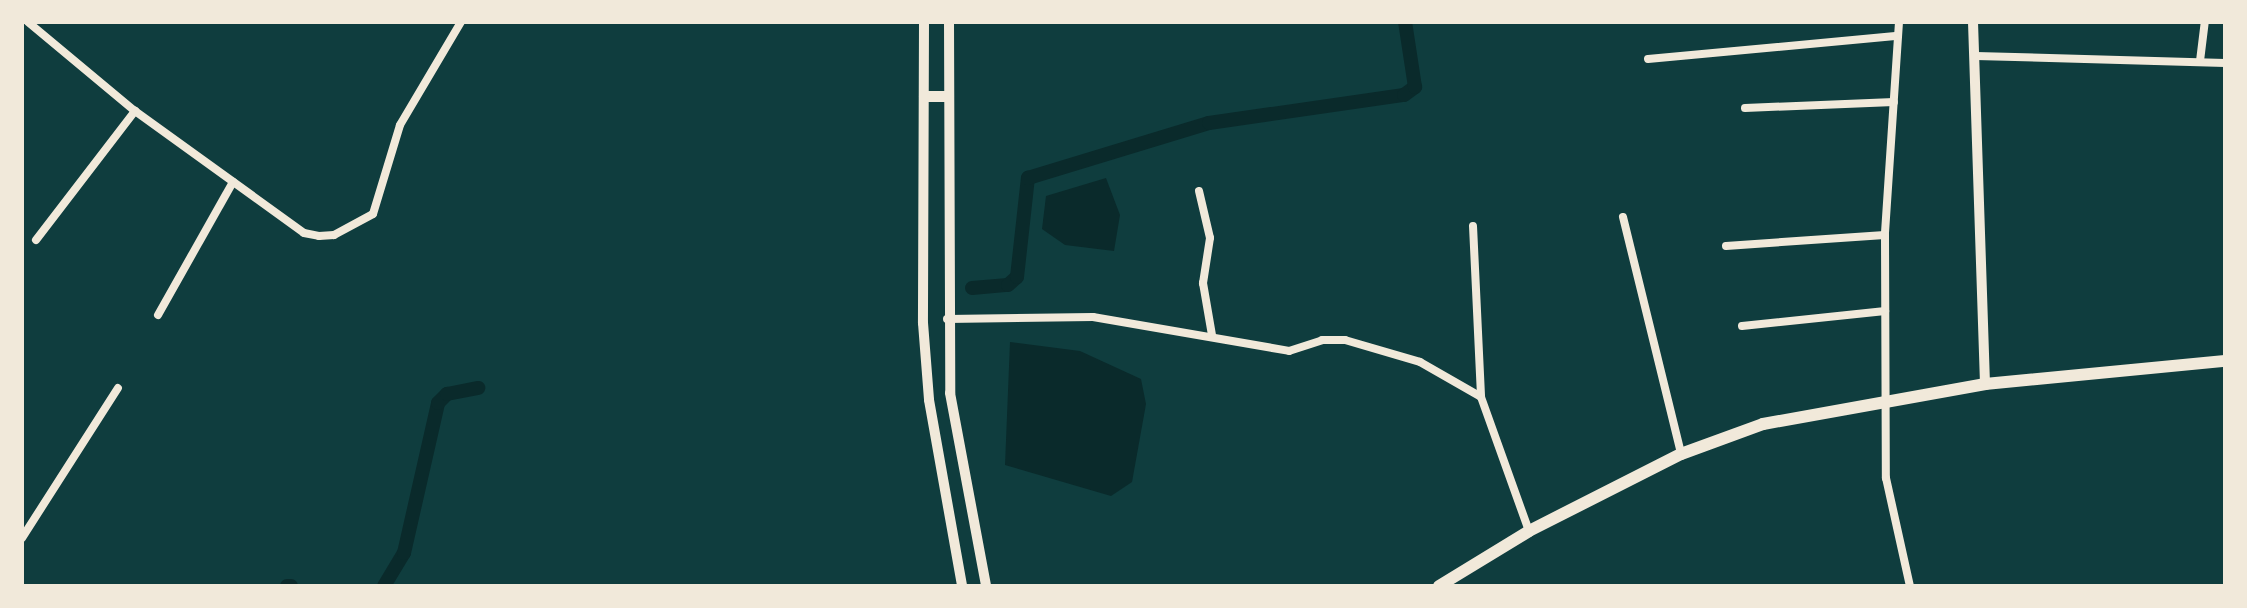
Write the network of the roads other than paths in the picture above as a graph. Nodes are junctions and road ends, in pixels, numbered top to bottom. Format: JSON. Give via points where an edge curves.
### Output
{"nodes":[{"id":1,"x":28,"y":22,"type":"edge"},
{"id":2,"x":461,"y":22,"type":"edge"},
{"id":3,"x":924,"y":22,"type":"edge"},
{"id":4,"x":949,"y":22,"type":"edge"},
{"id":5,"x":1899,"y":22,"type":"edge"},
{"id":6,"x":1973,"y":22,"type":"edge"},
{"id":7,"x":2205,"y":22,"type":"edge"},
{"id":8,"x":1898,"y":36,"type":"junction"},
{"id":9,"x":1976,"y":56,"type":"junction"},
{"id":10,"x":1648,"y":59,"type":"dead end"},
{"id":11,"x":2200,"y":61,"type":"junction"},
{"id":12,"x":2225,"y":63,"type":"edge"},
{"id":13,"x":924,"y":96,"type":"junction"},
{"id":14,"x":948,"y":96,"type":"junction"},
{"id":15,"x":1894,"y":102,"type":"junction"},
{"id":16,"x":1745,"y":108,"type":"dead end"},
{"id":17,"x":135,"y":111,"type":"junction"},
{"id":18,"x":233,"y":182,"type":"junction"},
{"id":19,"x":1199,"y":191,"type":"dead end"},
{"id":20,"x":1623,"y":217,"type":"dead end"},
{"id":21,"x":1473,"y":226,"type":"dead end"},
{"id":22,"x":1885,"y":235,"type":"junction"},
{"id":23,"x":36,"y":240,"type":"dead end"},
{"id":24,"x":1726,"y":246,"type":"dead end"},
{"id":25,"x":1885,"y":311,"type":"junction"},
{"id":26,"x":158,"y":315,"type":"dead end"},
{"id":27,"x":947,"y":319,"type":"junction"},
{"id":28,"x":1742,"y":326,"type":"dead end"},
{"id":29,"x":1212,"y":335,"type":"junction"},
{"id":30,"x":2225,"y":361,"type":"edge"},
{"id":31,"x":1985,"y":384,"type":"junction"},
{"id":32,"x":118,"y":388,"type":"dead end"},
{"id":33,"x":1481,"y":397,"type":"junction"},
{"id":34,"x":1886,"y":399,"type":"junction"},
{"id":35,"x":1681,"y":454,"type":"junction"},
{"id":36,"x":1529,"y":531,"type":"junction"},
{"id":37,"x":22,"y":538,"type":"edge"},
{"id":38,"x":962,"y":586,"type":"edge"},
{"id":39,"x":986,"y":586,"type":"edge"},
{"id":40,"x":1439,"y":586,"type":"edge"},
{"id":41,"x":1910,"y":586,"type":"edge"}],
"edges":[{"from":1,"to":17,"type":"street"},
{"from":2,"to":18,"type":"street","via":[[400,125],[373,214],[357,226],[334,235],[304,233]]},
{"from":3,"to":13,"type":"street"},
{"from":4,"to":14,"type":"street"},
{"from":5,"to":8,"type":"street"},
{"from":6,"to":9,"type":"street"},
{"from":7,"to":11,"type":"street"},
{"from":8,"to":10,"type":"street"},
{"from":8,"to":15,"type":"street"},
{"from":9,"to":11,"type":"street"},
{"from":9,"to":31,"type":"street"},
{"from":11,"to":12,"type":"street"},
{"from":13,"to":14,"type":"main road"},
{"from":13,"to":38,"type":"street","via":[[921,242],[929,400]]},
{"from":14,"to":27,"type":"street"},
{"from":15,"to":16,"type":"street"},
{"from":15,"to":22,"type":"street"},
{"from":17,"to":18,"type":"street"},
{"from":17,"to":23,"type":"street"},
{"from":18,"to":26,"type":"street"},
{"from":19,"to":29,"type":"street","via":[[1210,238],[1203,283]]},
{"from":20,"to":35,"type":"street"},
{"from":21,"to":33,"type":"street"},
{"from":22,"to":24,"type":"street"},
{"from":22,"to":25,"type":"street"},
{"from":25,"to":28,"type":"street"},
{"from":25,"to":34,"type":"street"},
{"from":27,"to":29,"type":"street","via":[[1093,317]]},
{"from":27,"to":39,"type":"street","via":[[950,393]]},
{"from":29,"to":33,"type":"street","via":[[1289,351],[1333,339],[1376,347],[1459,380]]},
{"from":30,"to":31,"type":"main road"},
{"from":31,"to":34,"type":"main road"},
{"from":32,"to":37,"type":"street"},
{"from":33,"to":36,"type":"street"},
{"from":34,"to":35,"type":"main road","via":[[1763,424]]},
{"from":34,"to":41,"type":"street","via":[[1886,478]]},
{"from":35,"to":36,"type":"main road"},
{"from":36,"to":40,"type":"main road"}]}
